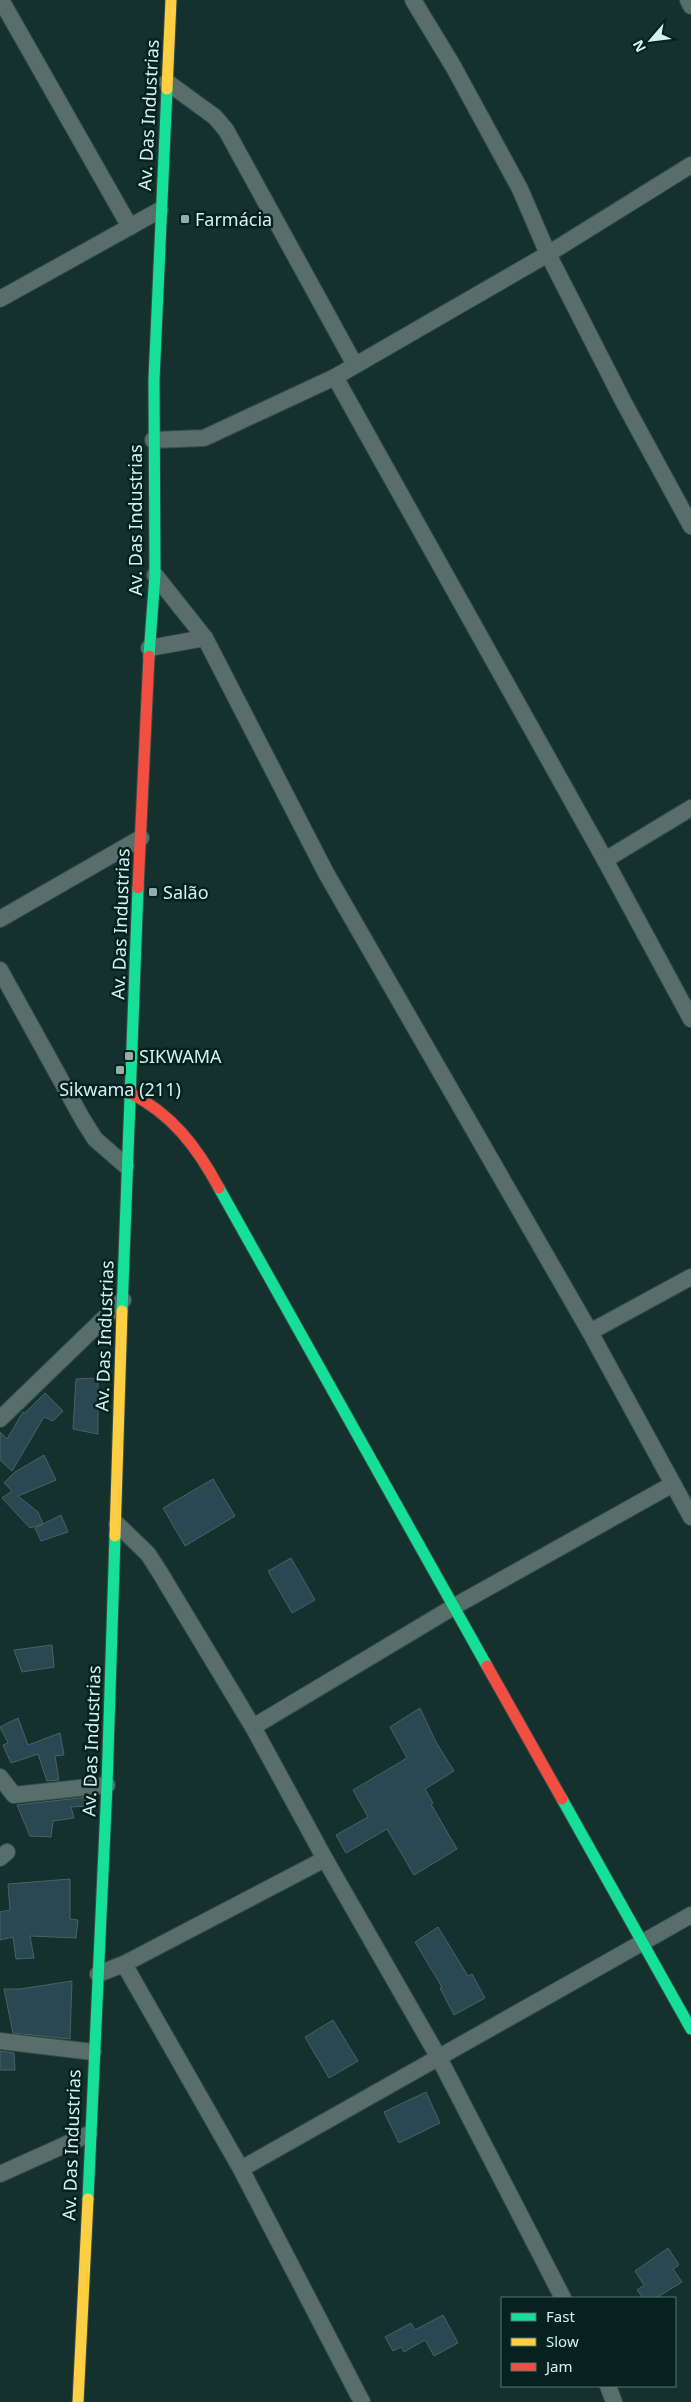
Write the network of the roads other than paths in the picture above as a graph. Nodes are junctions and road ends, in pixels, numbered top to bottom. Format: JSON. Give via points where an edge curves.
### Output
{"nodes":[{"id":1,"x":1,"y":0,"type":"edge"},
{"id":2,"x":170,"y":0,"type":"edge"},
{"id":3,"x":413,"y":0,"type":"edge"},
{"id":4,"x":688,"y":0,"type":"edge"},
{"id":5,"x":691,"y":6,"type":"edge"},
{"id":6,"x":167,"y":82,"type":"junction"},
{"id":7,"x":691,"y":165,"type":"edge"},
{"id":8,"x":160,"y":210,"type":"junction"},
{"id":9,"x":130,"y":227,"type":"junction"},
{"id":10,"x":548,"y":254,"type":"junction"},
{"id":11,"x":0,"y":299,"type":"edge"},
{"id":12,"x":355,"y":365,"type":"junction"},
{"id":13,"x":335,"y":377,"type":"junction"},
{"id":14,"x":153,"y":440,"type":"junction"},
{"id":15,"x":691,"y":526,"type":"edge"},
{"id":16,"x":155,"y":575,"type":"junction"},
{"id":17,"x":205,"y":638,"type":"junction"},
{"id":18,"x":149,"y":648,"type":"junction"},
{"id":19,"x":691,"y":808,"type":"edge"},
{"id":20,"x":141,"y":838,"type":"junction"},
{"id":21,"x":605,"y":860,"type":"junction"},
{"id":22,"x":0,"y":919,"type":"edge"},
{"id":23,"x":0,"y":970,"type":"edge"},
{"id":24,"x":691,"y":1018,"type":"edge"},
{"id":25,"x":130,"y":1093,"type":"junction"},
{"id":26,"x":126,"y":1166,"type":"junction"},
{"id":27,"x":691,"y":1277,"type":"edge"},
{"id":28,"x":123,"y":1300,"type":"junction"},
{"id":29,"x":590,"y":1332,"type":"junction"},
{"id":30,"x":0,"y":1419,"type":"edge"},
{"id":31,"x":673,"y":1484,"type":"junction"},
{"id":32,"x":691,"y":1517,"type":"edge"},
{"id":33,"x":116,"y":1524,"type":"junction"},
{"id":34,"x":455,"y":1606,"type":"junction"},
{"id":35,"x":253,"y":1727,"type":"junction"},
{"id":36,"x":0,"y":1777,"type":"edge"},
{"id":37,"x":107,"y":1785,"type":"junction"},
{"id":38,"x":325,"y":1859,"type":"junction"},
{"id":39,"x":691,"y":1915,"type":"edge"},
{"id":40,"x":641,"y":1942,"type":"junction"},
{"id":41,"x":124,"y":1964,"type":"junction"},
{"id":42,"x":98,"y":1974,"type":"junction"},
{"id":43,"x":691,"y":2029,"type":"edge"},
{"id":44,"x":0,"y":2041,"type":"edge"},
{"id":45,"x":93,"y":2052,"type":"junction"},
{"id":46,"x":438,"y":2058,"type":"junction"},
{"id":47,"x":89,"y":2134,"type":"junction"},
{"id":48,"x":241,"y":2169,"type":"junction"},
{"id":49,"x":0,"y":2174,"type":"edge"},
{"id":50,"x":562,"y":2297,"type":"edge"},
{"id":51,"x":608,"y":2387,"type":"edge"},
{"id":52,"x":78,"y":2402,"type":"edge"},
{"id":53,"x":362,"y":2402,"type":"edge"},
{"id":54,"x":614,"y":2402,"type":"edge"}],
"edges":[{"from":1,"to":9,"type":"street"},
{"from":2,"to":6,"type":"main road","name":"Av. Das Industrias"},
{"from":3,"to":10,"type":"street","via":[[520,189]]},
{"from":4,"to":5,"type":"street"},
{"from":6,"to":8,"type":"main road","name":"Av. Das Industrias"},
{"from":6,"to":12,"type":"street","via":[[215,116],[226,130]]},
{"from":7,"to":10,"type":"street"},
{"from":8,"to":9,"type":"street"},
{"from":8,"to":14,"type":"main road","name":"Av. Das Industrias"},
{"from":9,"to":11,"type":"street"},
{"from":10,"to":12,"type":"street"},
{"from":10,"to":15,"type":"street"},
{"from":12,"to":13,"type":"street"},
{"from":13,"to":14,"type":"street","via":[[204,438]]},
{"from":13,"to":21,"type":"street"},
{"from":14,"to":16,"type":"main road","name":"Av. Das Industrias"},
{"from":16,"to":17,"type":"street"},
{"from":16,"to":18,"type":"main road","name":"Av. Das Industrias"},
{"from":17,"to":18,"type":"street"},
{"from":17,"to":29,"type":"street","via":[[326,873]]},
{"from":18,"to":20,"type":"main road","name":"Av. Das Industrias"},
{"from":19,"to":21,"type":"street"},
{"from":20,"to":22,"type":"street"},
{"from":20,"to":25,"type":"main road","name":"Av. Das Industrias"},
{"from":21,"to":24,"type":"street"},
{"from":23,"to":26,"type":"street","via":[[95,1139]]},
{"from":25,"to":26,"type":"main road","name":"Av. Das Industrias"},
{"from":25,"to":34,"type":"main road","via":[[149,1101],[174,1120],[215,1180]]},
{"from":26,"to":28,"type":"main road","name":"Av. Das Industrias"},
{"from":27,"to":29,"type":"street"},
{"from":28,"to":30,"type":"street"},
{"from":28,"to":33,"type":"main road","name":"Av. Das Industrias"},
{"from":29,"to":31,"type":"street"},
{"from":31,"to":32,"type":"street"},
{"from":31,"to":34,"type":"street"},
{"from":33,"to":35,"type":"street","via":[[156,1565]]},
{"from":33,"to":37,"type":"main road","name":"Av. Das Industrias"},
{"from":34,"to":35,"type":"street"},
{"from":34,"to":40,"type":"main road"},
{"from":35,"to":38,"type":"street"},
{"from":36,"to":37,"type":"street","via":[[14,1795]]},
{"from":37,"to":42,"type":"main road","name":"Av. Das Industrias"},
{"from":38,"to":41,"type":"street"},
{"from":38,"to":46,"type":"street"},
{"from":39,"to":40,"type":"street"},
{"from":40,"to":43,"type":"main road"},
{"from":40,"to":46,"type":"street"},
{"from":41,"to":42,"type":"street"},
{"from":41,"to":48,"type":"street"},
{"from":42,"to":45,"type":"main road","name":"Av. Das Industrias"},
{"from":44,"to":45,"type":"street"},
{"from":45,"to":47,"type":"main road","name":"Av. Das Industrias"},
{"from":46,"to":48,"type":"street"},
{"from":46,"to":50,"type":"street"},
{"from":47,"to":49,"type":"street"},
{"from":47,"to":52,"type":"main road","name":"Av. Das Industrias"},
{"from":48,"to":53,"type":"street"},
{"from":51,"to":54,"type":"street"}]}
